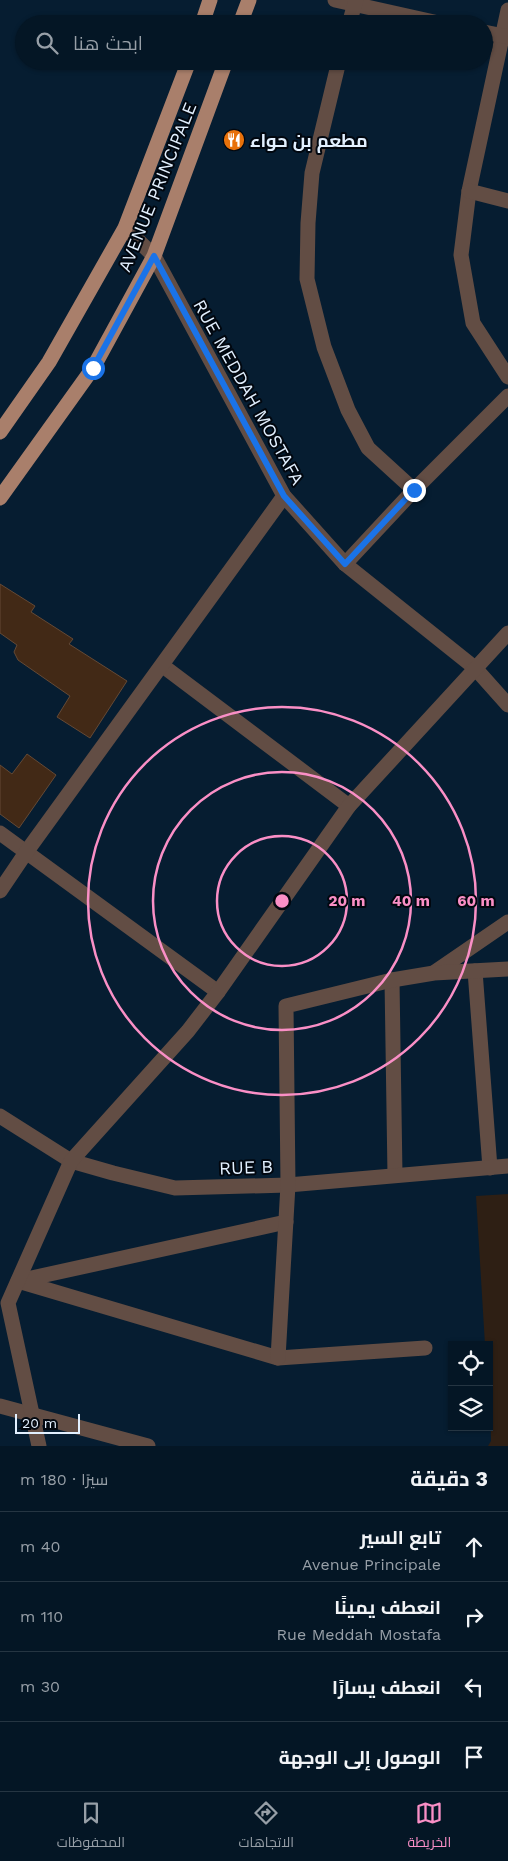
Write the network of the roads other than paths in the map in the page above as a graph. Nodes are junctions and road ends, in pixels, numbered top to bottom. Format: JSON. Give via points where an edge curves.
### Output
{"nodes":[{"id":1,"x":210,"y":0,"type":"edge"},
{"id":2,"x":249,"y":0,"type":"edge"},
{"id":3,"x":335,"y":0,"type":"edge"},
{"id":4,"x":355,"y":2,"type":"edge"},
{"id":5,"x":508,"y":10,"type":"edge"},
{"id":6,"x":205,"y":15,"type":"edge"},
{"id":7,"x":243,"y":15,"type":"edge"},
{"id":8,"x":352,"y":15,"type":"edge"},
{"id":9,"x":408,"y":15,"type":"edge"},
{"id":10,"x":505,"y":37,"type":"edge"},
{"id":11,"x":186,"y":70,"type":"edge"},
{"id":12,"x":223,"y":70,"type":"edge"},
{"id":13,"x":337,"y":70,"type":"edge"},
{"id":14,"x":469,"y":191,"type":"junction"},
{"id":15,"x":508,"y":201,"type":"edge"},
{"id":16,"x":125,"y":228,"type":"junction"},
{"id":17,"x":154,"y":256,"type":"junction"},
{"id":18,"x":508,"y":377,"type":"edge"},
{"id":19,"x":508,"y":396,"type":"edge"},
{"id":20,"x":0,"y":432,"type":"edge"},
{"id":21,"x":414,"y":490,"type":"junction"},
{"id":22,"x":284,"y":496,"type":"junction"},
{"id":23,"x":0,"y":498,"type":"edge"},
{"id":24,"x":345,"y":564,"type":"junction"},
{"id":25,"x":508,"y":633,"type":"edge"},
{"id":26,"x":163,"y":666,"type":"junction"},
{"id":27,"x":475,"y":668,"type":"junction"},
{"id":28,"x":508,"y":705,"type":"edge"},
{"id":29,"x":349,"y":806,"type":"junction"},
{"id":30,"x":0,"y":833,"type":"edge"},
{"id":31,"x":27,"y":851,"type":"junction"},
{"id":32,"x":0,"y":891,"type":"edge"},
{"id":33,"x":508,"y":922,"type":"edge"},
{"id":34,"x":508,"y":969,"type":"edge"},
{"id":35,"x":475,"y":971,"type":"junction"},
{"id":36,"x":434,"y":973,"type":"junction"},
{"id":37,"x":392,"y":980,"type":"junction"},
{"id":38,"x":218,"y":992,"type":"junction"},
{"id":39,"x":0,"y":1116,"type":"edge"},
{"id":40,"x":71,"y":1161,"type":"junction"},
{"id":41,"x":508,"y":1166,"type":"edge"},
{"id":42,"x":490,"y":1168,"type":"junction"},
{"id":43,"x":395,"y":1175,"type":"junction"},
{"id":44,"x":288,"y":1185,"type":"junction"},
{"id":45,"x":286,"y":1222,"type":"junction"},
{"id":46,"x":18,"y":1281,"type":"junction"},
{"id":47,"x":425,"y":1348,"type":"dead end"},
{"id":48,"x":278,"y":1358,"type":"junction"},
{"id":49,"x":0,"y":1406,"type":"edge"},
{"id":50,"x":32,"y":1414,"type":"junction"},
{"id":51,"x":38,"y":1446,"type":"edge"},
{"id":52,"x":148,"y":1446,"type":"edge"}],
"edges":[{"from":1,"to":6,"type":"main road"},
{"from":2,"to":7,"type":"main road"},
{"from":3,"to":4,"type":"street"},
{"from":4,"to":8,"type":"street"},
{"from":4,"to":9,"type":"street"},
{"from":5,"to":10,"type":"street"},
{"from":10,"to":14,"type":"street"},
{"from":11,"to":16,"type":"main road","name":"AVENUE PRINCIPALE"},
{"from":12,"to":17,"type":"main road","name":"AVENUE PRINCIPALE"},
{"from":13,"to":21,"type":"street","via":[[312,173],[306,279],[324,347],[348,410],[368,448]]},
{"from":14,"to":15,"type":"street"},
{"from":14,"to":18,"type":"street","via":[[461,254],[472,322]]},
{"from":16,"to":17,"type":"street","name":"RUE MEDDAH MOSTAFA"},
{"from":16,"to":20,"type":"main road","name":"AVENUE PRINCIPALE","via":[[49,362]]},
{"from":17,"to":22,"type":"street","name":"RUE MEDDAH MOSTAFA"},
{"from":17,"to":23,"type":"main road","name":"AVENUE PRINCIPALE","via":[[93,368]]},
{"from":19,"to":21,"type":"street"},
{"from":21,"to":24,"type":"street"},
{"from":22,"to":24,"type":"street","name":"RUE MEDDAH MOSTAFA"},
{"from":22,"to":26,"type":"street"},
{"from":24,"to":27,"type":"street","name":"RUE MEDDAH MOSTAFA"},
{"from":25,"to":27,"type":"street"},
{"from":26,"to":29,"type":"street"},
{"from":26,"to":31,"type":"street"},
{"from":27,"to":28,"type":"street","name":"RUE MEDDAH MOSTAFA"},
{"from":27,"to":29,"type":"street"},
{"from":29,"to":38,"type":"street"},
{"from":30,"to":31,"type":"street"},
{"from":31,"to":32,"type":"street"},
{"from":31,"to":38,"type":"street"},
{"from":33,"to":36,"type":"street"},
{"from":34,"to":35,"type":"street"},
{"from":35,"to":36,"type":"street"},
{"from":35,"to":42,"type":"street"},
{"from":36,"to":37,"type":"street"},
{"from":37,"to":43,"type":"street"},
{"from":37,"to":44,"type":"street","via":[[286,1006]]},
{"from":38,"to":40,"type":"street","via":[[188,1031]]},
{"from":39,"to":40,"type":"street","name":"RUE B"},
{"from":40,"to":44,"type":"street","name":"RUE B","via":[[175,1188]]},
{"from":40,"to":46,"type":"street"},
{"from":41,"to":42,"type":"street","name":"RUE B"},
{"from":42,"to":43,"type":"street","name":"RUE B"},
{"from":43,"to":44,"type":"street","name":"RUE B"},
{"from":44,"to":45,"type":"street"},
{"from":45,"to":46,"type":"street"},
{"from":45,"to":48,"type":"street"},
{"from":46,"to":48,"type":"street"},
{"from":46,"to":50,"type":"street","via":[[8,1303]]},
{"from":47,"to":48,"type":"street"},
{"from":49,"to":50,"type":"street"},
{"from":50,"to":51,"type":"street"},
{"from":50,"to":52,"type":"street"}]}
